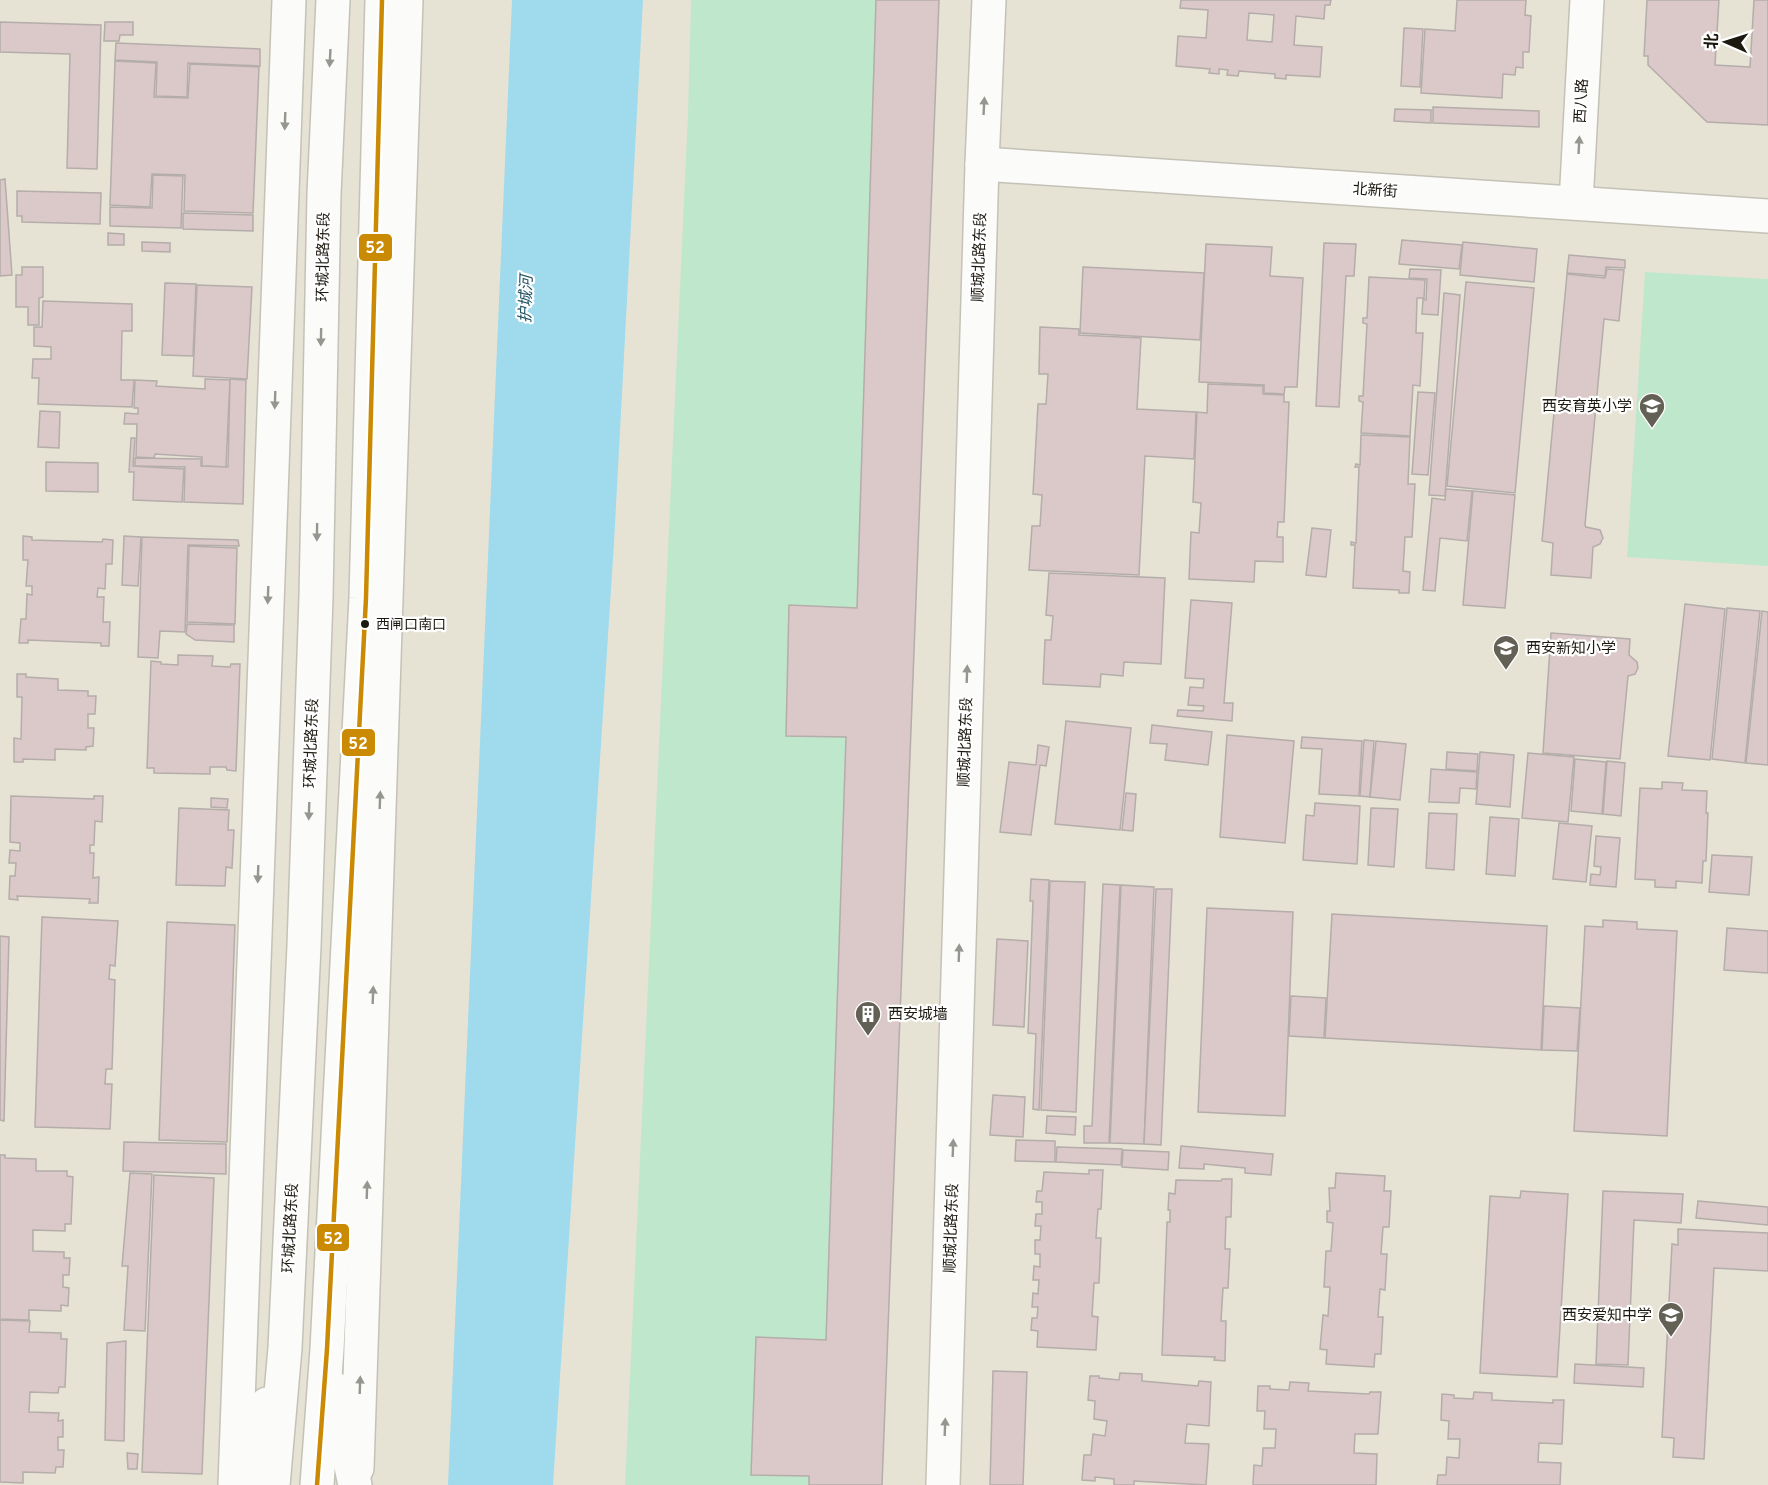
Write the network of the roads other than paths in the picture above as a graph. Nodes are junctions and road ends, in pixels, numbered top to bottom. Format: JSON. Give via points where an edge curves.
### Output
{"nodes":[{"id":1,"x":289,"y":0,"type":"edge"},
{"id":2,"x":333,"y":0,"type":"edge"},
{"id":3,"x":382,"y":0,"type":"edge"},
{"id":4,"x":406,"y":0,"type":"edge"},
{"id":5,"x":989,"y":0,"type":"edge"},
{"id":6,"x":1587,"y":0,"type":"edge"},
{"id":7,"x":982,"y":164,"type":"junction"},
{"id":8,"x":1576,"y":203,"type":"junction"},
{"id":9,"x":1768,"y":216,"type":"edge"},
{"id":10,"x":285,"y":1348,"type":"junction"},
{"id":11,"x":327,"y":1349,"type":"junction"},
{"id":12,"x":235,"y":1485,"type":"edge"},
{"id":13,"x":241,"y":1485,"type":"edge"},
{"id":14,"x":273,"y":1485,"type":"edge"},
{"id":15,"x":317,"y":1485,"type":"edge"},
{"id":16,"x":356,"y":1485,"type":"edge"},
{"id":17,"x":944,"y":1485,"type":"edge"}],
"edges":[{"from":1,"to":12,"type":"street","one_way":true},
{"from":2,"to":10,"type":"street","name":"环城北路东段","one_way":true,"via":[[304,946]]},
{"from":3,"to":11,"type":"street","via":[[366,598]]},
{"from":16,"to":4,"type":"street","one_way":true},
{"from":7,"to":5,"type":"street","name":"顺城北路东段","one_way":true},
{"from":8,"to":6,"type":"street","name":"西八路","one_way":true},
{"from":7,"to":8,"type":"street","name":"北新街"},
{"from":17,"to":7,"type":"street","name":"顺城北路东段","one_way":true},
{"from":8,"to":9,"type":"street","name":"北新街"},
{"from":10,"to":13,"type":"street"},
{"from":10,"to":14,"type":"street","name":"环城北路东段"},
{"from":11,"to":15,"type":"street"},
{"from":11,"to":16,"type":"street"}]}
